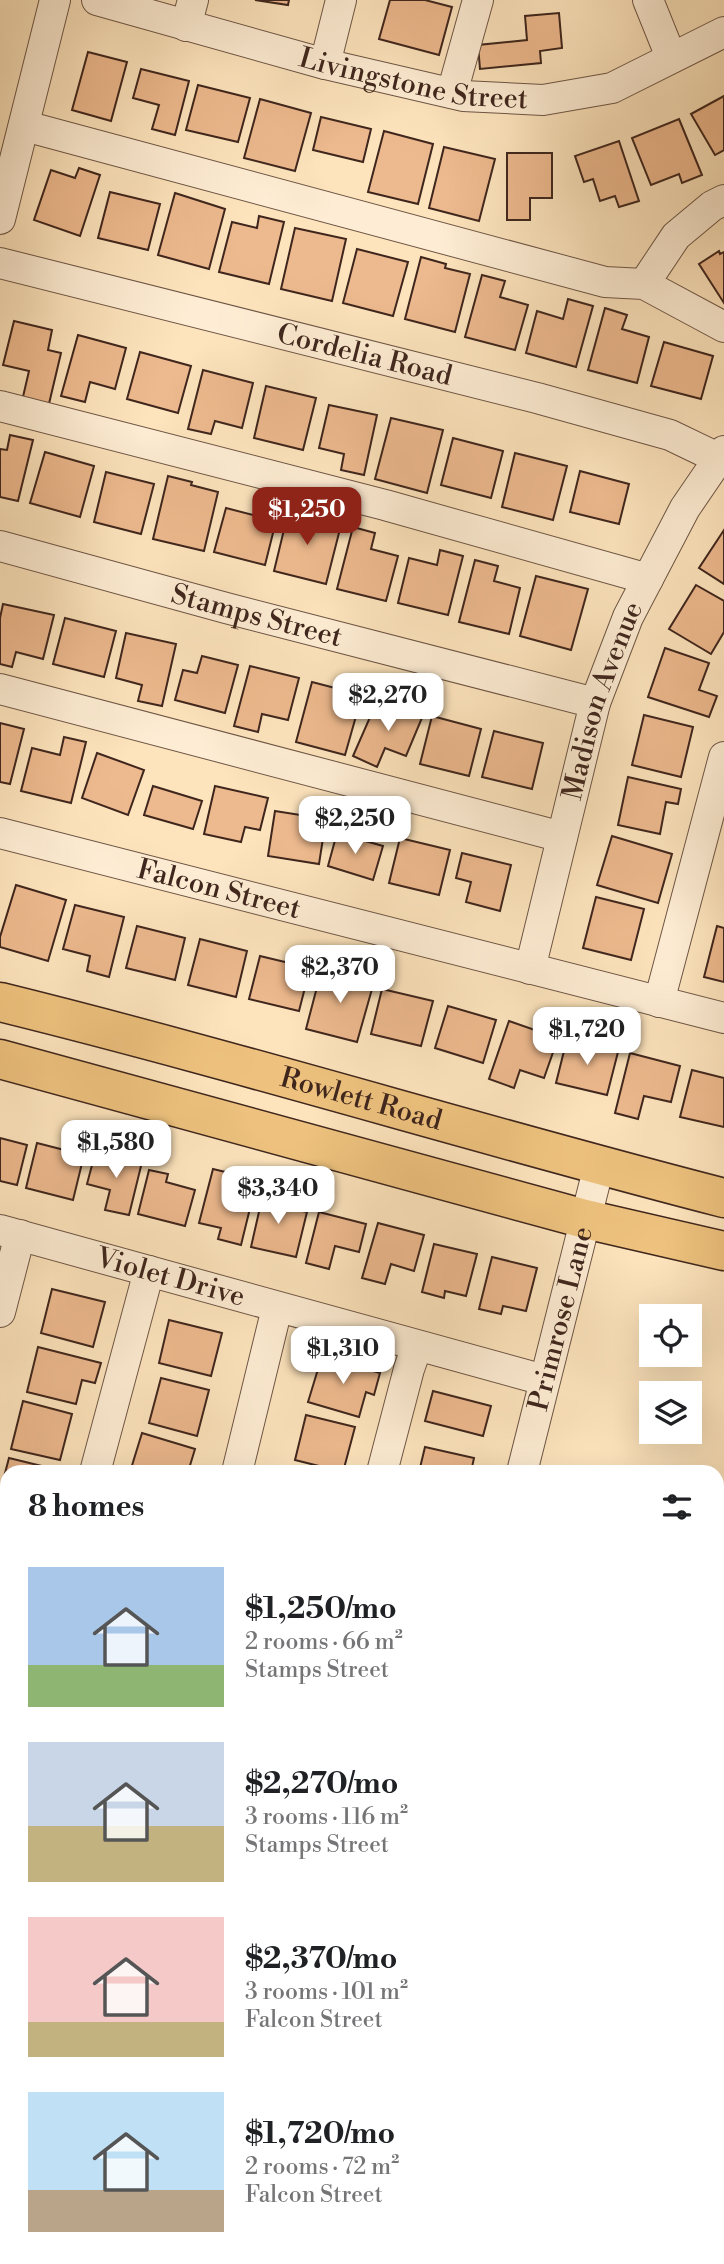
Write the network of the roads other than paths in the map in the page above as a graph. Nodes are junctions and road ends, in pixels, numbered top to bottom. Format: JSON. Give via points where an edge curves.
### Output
{"nodes":[{"id":1,"x":55,"y":0,"type":"edge"},
{"id":2,"x":97,"y":0,"type":"edge"},
{"id":3,"x":341,"y":0,"type":"edge"},
{"id":4,"x":478,"y":0,"type":"edge"},
{"id":5,"x":648,"y":0,"type":"edge"},
{"id":6,"x":190,"y":13,"type":"edge"},
{"id":7,"x":724,"y":32,"type":"edge"},
{"id":8,"x":671,"y":57,"type":"junction"},
{"id":9,"x":325,"y":64,"type":"junction"},
{"id":10,"x":452,"y":93,"type":"junction"},
{"id":11,"x":25,"y":126,"type":"junction"},
{"id":12,"x":724,"y":200,"type":"edge"},
{"id":13,"x":0,"y":219,"type":"edge"},
{"id":14,"x":0,"y":263,"type":"edge"},
{"id":15,"x":644,"y":284,"type":"junction"},
{"id":16,"x":724,"y":327,"type":"edge"},
{"id":17,"x":0,"y":406,"type":"edge"},
{"id":18,"x":722,"y":457,"type":"edge"},
{"id":19,"x":0,"y":546,"type":"edge"},
{"id":20,"x":648,"y":579,"type":"junction"},
{"id":21,"x":0,"y":689,"type":"edge"},
{"id":22,"x":595,"y":703,"type":"junction"},
{"id":23,"x":724,"y":757,"type":"edge"},
{"id":24,"x":0,"y":833,"type":"edge"},
{"id":25,"x":562,"y":837,"type":"junction"},
{"id":26,"x":530,"y":969,"type":"junction"},
{"id":27,"x":0,"y":1002,"type":"edge"},
{"id":28,"x":659,"y":1002,"type":"junction"},
{"id":29,"x":724,"y":1018,"type":"edge"},
{"id":30,"x":0,"y":1059,"type":"edge"},
{"id":31,"x":599,"y":1166,"type":"junction"},
{"id":32,"x":724,"y":1198,"type":"edge"},
{"id":33,"x":585,"y":1219,"type":"junction"},
{"id":34,"x":10,"y":1232,"type":"edge"},
{"id":35,"x":724,"y":1251,"type":"edge"},
{"id":36,"x":149,"y":1271,"type":"junction"},
{"id":37,"x":278,"y":1308,"type":"junction"},
{"id":38,"x":0,"y":1312,"type":"edge"},
{"id":39,"x":417,"y":1346,"type":"junction"},
{"id":40,"x":544,"y":1380,"type":"junction"},
{"id":41,"x":97,"y":1465,"type":"edge"},
{"id":42,"x":239,"y":1465,"type":"edge"},
{"id":43,"x":384,"y":1465,"type":"edge"},
{"id":44,"x":525,"y":1465,"type":"edge"}],
"edges":[{"from":1,"to":11,"type":"street"},
{"from":2,"to":6,"type":"street","name":"Livingstone Street"},
{"from":3,"to":9,"type":"street"},
{"from":4,"to":10,"type":"street"},
{"from":5,"to":8,"type":"street"},
{"from":6,"to":9,"type":"street","name":"Livingstone Street"},
{"from":7,"to":8,"type":"street","name":"Livingstone Street"},
{"from":8,"to":10,"type":"street","name":"Livingstone Street","via":[[612,88],[543,100]]},
{"from":9,"to":10,"type":"street","name":"Livingstone Street"},
{"from":11,"to":13,"type":"street"},
{"from":11,"to":15,"type":"street","via":[[604,282]]},
{"from":12,"to":15,"type":"street","via":[[676,236]]},
{"from":14,"to":18,"type":"street","name":"Cordelia Road","via":[[537,398],[670,435]]},
{"from":15,"to":16,"type":"street"},
{"from":17,"to":20,"type":"street","via":[[372,501]]},
{"from":18,"to":20,"type":"street","name":"Madison Avenue","via":[[685,508]]},
{"from":19,"to":22,"type":"street","name":"Stamps Street"},
{"from":20,"to":22,"type":"street","name":"Madison Avenue"},
{"from":21,"to":25,"type":"street"},
{"from":22,"to":25,"type":"street","name":"Madison Avenue"},
{"from":23,"to":28,"type":"street"},
{"from":24,"to":26,"type":"street","name":"Falcon Street"},
{"from":25,"to":26,"type":"street","name":"Madison Avenue"},
{"from":26,"to":28,"type":"street","name":"Falcon Street"},
{"from":27,"to":31,"type":"main road","name":"Rowlett Road"},
{"from":28,"to":29,"type":"street","name":"Falcon Street"},
{"from":30,"to":33,"type":"main road","name":"Rowlett Road"},
{"from":31,"to":32,"type":"main road","name":"Rowlett Road"},
{"from":31,"to":33,"type":"street","name":"Primrose Lane"},
{"from":33,"to":35,"type":"main road","name":"Rowlett Road"},
{"from":33,"to":40,"type":"street","name":"Primrose Lane"},
{"from":34,"to":36,"type":"street","name":"Violet Drive"},
{"from":34,"to":38,"type":"street"},
{"from":36,"to":37,"type":"street","name":"Violet Drive"},
{"from":36,"to":41,"type":"street"},
{"from":37,"to":39,"type":"street","name":"Violet Drive"},
{"from":37,"to":42,"type":"street"},
{"from":39,"to":40,"type":"street","name":"Violet Drive"},
{"from":39,"to":43,"type":"street"},
{"from":40,"to":44,"type":"street","name":"Primrose Lane"}]}
